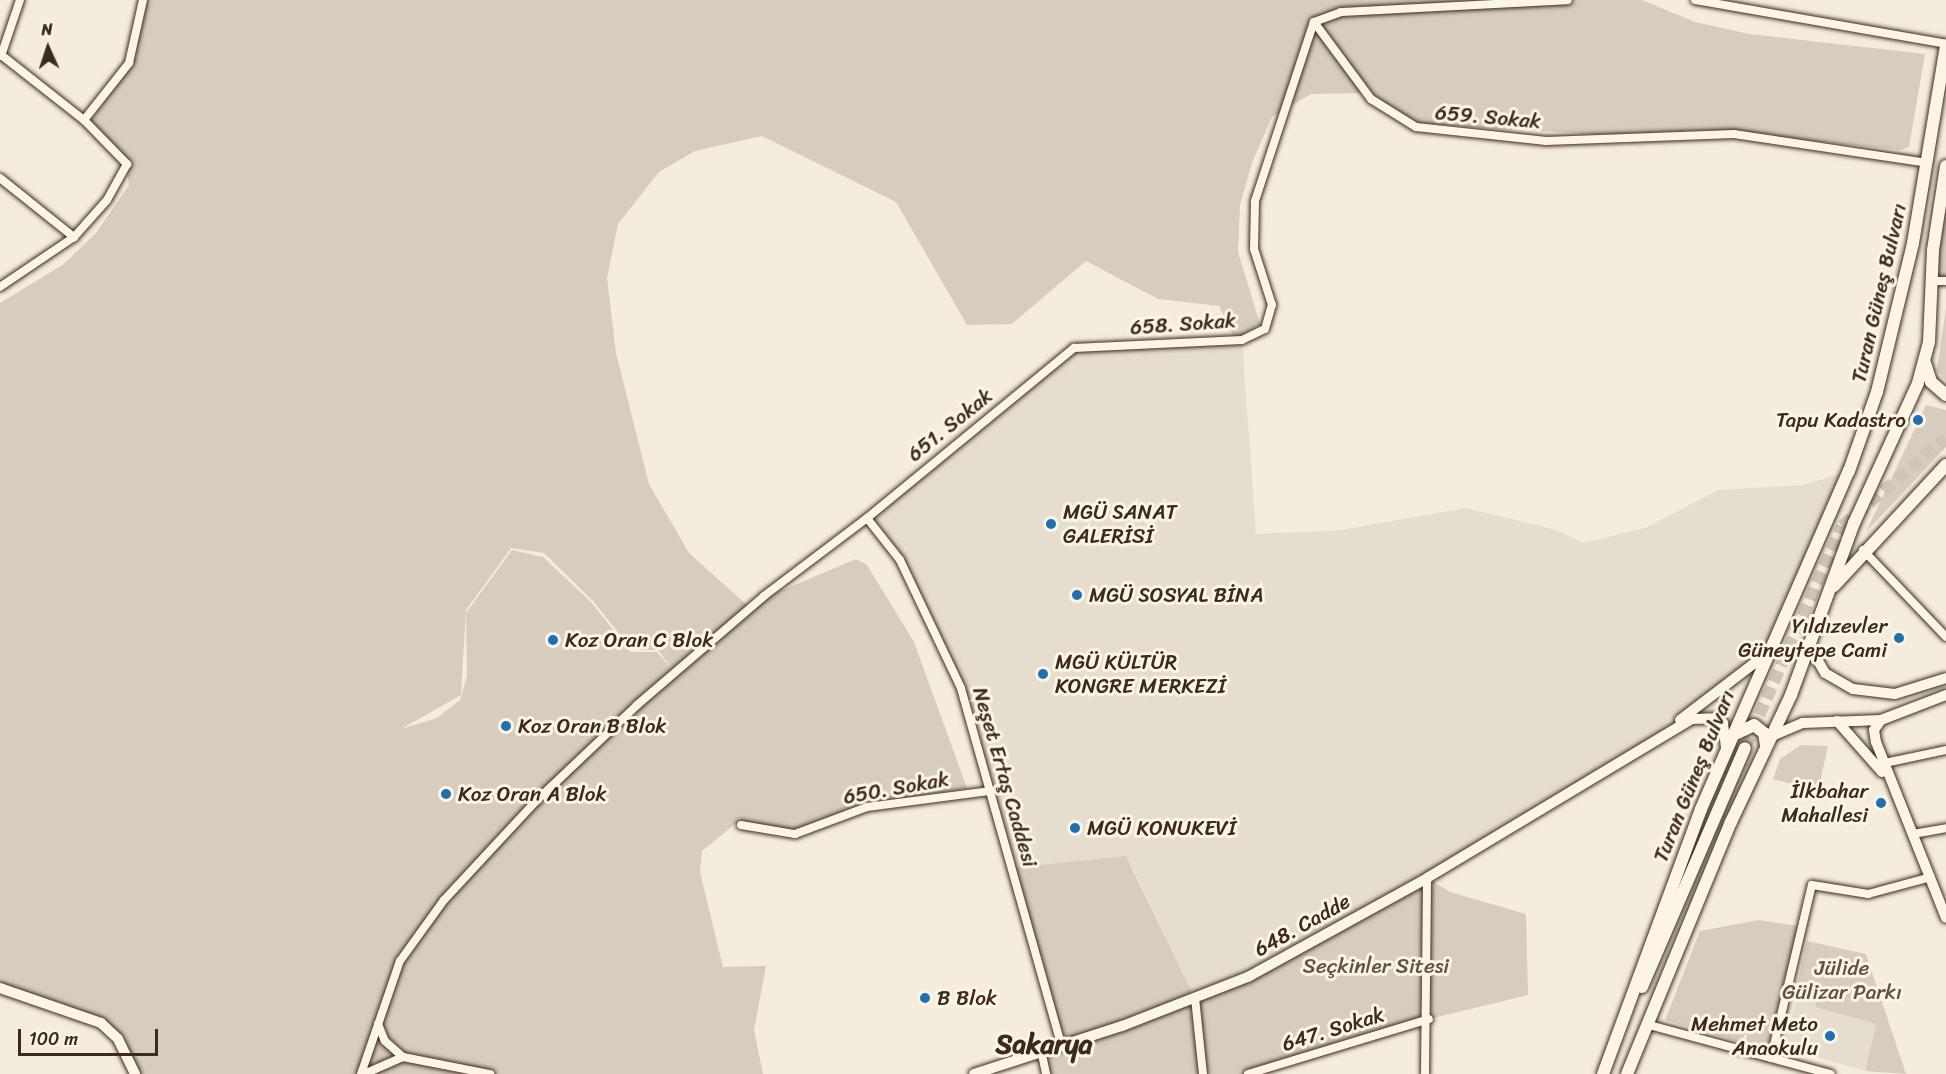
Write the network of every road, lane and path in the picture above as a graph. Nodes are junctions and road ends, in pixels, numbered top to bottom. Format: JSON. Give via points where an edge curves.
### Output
{"nodes":[{"id":1,"x":20,"y":0,"type":"edge"},
{"id":2,"x":143,"y":0,"type":"edge"},
{"id":3,"x":1568,"y":0,"type":"edge"},
{"id":4,"x":1695,"y":0,"type":"edge"},
{"id":5,"x":1314,"y":22,"type":"junction"},
{"id":6,"x":1946,"y":45,"type":"edge"},
{"id":7,"x":1,"y":55,"type":"edge"},
{"id":8,"x":84,"y":120,"type":"junction"},
{"id":9,"x":1927,"y":163,"type":"junction"},
{"id":10,"x":1946,"y":166,"type":"edge"},
{"id":11,"x":0,"y":178,"type":"edge"},
{"id":12,"x":1945,"y":182,"type":"edge"},
{"id":13,"x":74,"y":237,"type":"junction"},
{"id":14,"x":1946,"y":280,"type":"edge"},
{"id":15,"x":1932,"y":281,"type":"junction"},
{"id":16,"x":0,"y":287,"type":"edge"},
{"id":17,"x":1074,"y":348,"type":"joint"},
{"id":18,"x":1924,"y":362,"type":"junction"},
{"id":19,"x":1946,"y":395,"type":"edge"},
{"id":20,"x":1946,"y":465,"type":"edge"},
{"id":21,"x":867,"y":518,"type":"junction"},
{"id":22,"x":1863,"y":550,"type":"junction"},
{"id":23,"x":1826,"y":596,"type":"junction"},
{"id":24,"x":1946,"y":637,"type":"edge"},
{"id":25,"x":1810,"y":647,"type":"junction"},
{"id":26,"x":1765,"y":655,"type":"junction"},
{"id":27,"x":1946,"y":678,"type":"edge"},
{"id":28,"x":1946,"y":695,"type":"edge"},
{"id":29,"x":1881,"y":720,"type":"junction"},
{"id":30,"x":1837,"y":721,"type":"junction"},
{"id":31,"x":1772,"y":736,"type":"junction"},
{"id":32,"x":1731,"y":737,"type":"junction"},
{"id":33,"x":1766,"y":747,"type":"junction"},
{"id":34,"x":1745,"y":748,"type":"tunnel mouth"},
{"id":35,"x":1725,"y":750,"type":"junction"},
{"id":36,"x":1946,"y":750,"type":"edge"},
{"id":37,"x":1627,"y":760,"type":"junction"},
{"id":38,"x":1880,"y":764,"type":"junction"},
{"id":39,"x":991,"y":791,"type":"junction"},
{"id":40,"x":741,"y":825,"type":"dead end"},
{"id":41,"x":1946,"y":828,"type":"edge"},
{"id":42,"x":1913,"y":834,"type":"junction"},
{"id":43,"x":1931,"y":877,"type":"junction"},
{"id":44,"x":1427,"y":878,"type":"junction"},
{"id":45,"x":1943,"y":898,"type":"edge"},
{"id":46,"x":1946,"y":918,"type":"edge"},
{"id":47,"x":0,"y":988,"type":"edge"},
{"id":48,"x":1195,"y":998,"type":"junction"},
{"id":49,"x":1631,"y":1010,"type":"junction"},
{"id":50,"x":1429,"y":1019,"type":"junction"},
{"id":51,"x":378,"y":1023,"type":"junction"},
{"id":52,"x":1649,"y":1025,"type":"junction"},
{"id":53,"x":1061,"y":1044,"type":"junction"},
{"id":54,"x":1041,"y":1050,"type":"junction"},
{"id":55,"x":404,"y":1057,"type":"junction"},
{"id":56,"x":1771,"y":1058,"type":"junction"},
{"id":57,"x":135,"y":1074,"type":"edge"},
{"id":58,"x":363,"y":1074,"type":"edge"},
{"id":59,"x":490,"y":1074,"type":"edge"},
{"id":60,"x":974,"y":1074,"type":"edge"},
{"id":61,"x":1046,"y":1074,"type":"edge"},
{"id":62,"x":1203,"y":1074,"type":"edge"},
{"id":63,"x":1248,"y":1074,"type":"edge"},
{"id":64,"x":1425,"y":1074,"type":"edge"},
{"id":65,"x":1603,"y":1074,"type":"edge"},
{"id":66,"x":1627,"y":1074,"type":"edge"},
{"id":67,"x":1829,"y":1074,"type":"edge"}],
"edges":[{"from":1,"to":7,"type":"street"},
{"from":2,"to":8,"type":"street","via":[[129,63]]},
{"from":3,"to":5,"type":"street","via":[[1341,12]]},
{"from":4,"to":6,"type":"street"},
{"from":5,"to":9,"type":"street","name":"659. Sokak","via":[[1371,99],[1416,128],[1546,141],[1734,134]]},
{"from":5,"to":17,"type":"street","name":"658. Sokak","via":[[1255,201],[1258,271],[1272,305],[1271,320],[1256,336]]},
{"from":6,"to":9,"type":"main road","name":"Turan Güneş Bulvarı"},
{"from":7,"to":8,"type":"street"},
{"from":8,"to":13,"type":"street","via":[[127,164],[107,200]]},
{"from":9,"to":26,"type":"main road","name":"Turan Güneş Bulvarı","via":[[1903,296],[1877,392],[1849,471]]},
{"from":10,"to":12,"type":"main road","name":"Turan Güneş Bulvarı"},
{"from":11,"to":13,"type":"street"},
{"from":12,"to":15,"type":"main road","name":"Turan Güneş Bulvarı"},
{"from":13,"to":16,"type":"street"},
{"from":14,"to":15,"type":"street"},
{"from":15,"to":18,"type":"main road","name":"Turan Güneş Bulvarı"},
{"from":17,"to":21,"type":"street","name":"651. Sokak"},
{"from":18,"to":19,"type":"main road","via":[[1930,382]]},
{"from":18,"to":23,"type":"main road","name":"Turan Güneş Bulvarı","via":[[1906,418],[1854,523]]},
{"from":20,"to":22,"type":"main road"},
{"from":21,"to":39,"type":"street","name":"Neşet Ertaş Caddesi","via":[[882,533],[946,651]]},
{"from":21,"to":51,"type":"street","name":"651. Sokak","via":[[764,596],[536,801],[418,933],[400,961]]},
{"from":22,"to":23,"type":"main road"},
{"from":22,"to":24,"type":"street"},
{"from":23,"to":25,"type":"main road","name":"Turan Güneş Bulvarı"},
{"from":25,"to":27,"type":"street","via":[[1825,673],[1853,689],[1895,694]]},
{"from":25,"to":31,"type":"main road","name":"Turan Güneş Bulvarı"},
{"from":26,"to":32,"type":"main road","name":"Turan Güneş Bulvarı"},
{"from":26,"to":37,"type":"street"},
{"from":28,"to":29,"type":"street"},
{"from":29,"to":30,"type":"street"},
{"from":29,"to":38,"type":"street","via":[[1874,735]]},
{"from":30,"to":31,"type":"street","via":[[1803,723]]},
{"from":30,"to":38,"type":"street"},
{"from":31,"to":33,"type":"main road","name":"Turan Güneş Bulvarı"},
{"from":32,"to":33,"type":"main road","via":[[1754,725],[1764,733]]},
{"from":32,"to":35,"type":"main road","name":"Turan Güneş Bulvarı"},
{"from":33,"to":52,"type":"main road","name":"Turan Güneş Bulvarı"},
{"from":34,"to":49,"type":"main road"},
{"from":35,"to":37,"type":"street","via":[[1726,728],[1716,718],[1704,717]]},
{"from":35,"to":49,"type":"main road","name":"Turan Güneş Bulvarı","via":[[1659,919]]},
{"from":36,"to":38,"type":"street"},
{"from":37,"to":44,"type":"street","name":"648. Cadde"},
{"from":38,"to":42,"type":"street"},
{"from":39,"to":40,"type":"street","name":"650. Sokak","via":[[867,807],[795,834]]},
{"from":39,"to":53,"type":"street","name":"Neşet Ertaş Caddesi"},
{"from":41,"to":42,"type":"street"},
{"from":42,"to":43,"type":"street"},
{"from":43,"to":45,"type":"street"},
{"from":43,"to":56,"type":"street","via":[[1868,894],[1812,885]]},
{"from":44,"to":48,"type":"street","name":"648. Cadde","via":[[1248,977]]},
{"from":44,"to":50,"type":"street"},
{"from":45,"to":46,"type":"street"},
{"from":47,"to":57,"type":"street","via":[[101,1023],[118,1039]]},
{"from":48,"to":53,"type":"street","name":"648. Cadde"},
{"from":48,"to":62,"type":"street"},
{"from":49,"to":65,"type":"main road","name":"Turan Güneş Bulvarı"},
{"from":50,"to":63,"type":"street","name":"647. Sokak"},
{"from":50,"to":64,"type":"street"},
{"from":51,"to":55,"type":"street","via":[[385,1041]]},
{"from":51,"to":58,"type":"street","name":"651. Sokak"},
{"from":52,"to":56,"type":"street"},
{"from":52,"to":66,"type":"main road","name":"Turan Güneş Bulvarı"},
{"from":53,"to":54,"type":"street","name":"648. Cadde"},
{"from":54,"to":60,"type":"street","name":"648. Cadde"},
{"from":54,"to":61,"type":"street"},
{"from":55,"to":58,"type":"street"},
{"from":55,"to":59,"type":"street"},
{"from":56,"to":67,"type":"street"}]}
